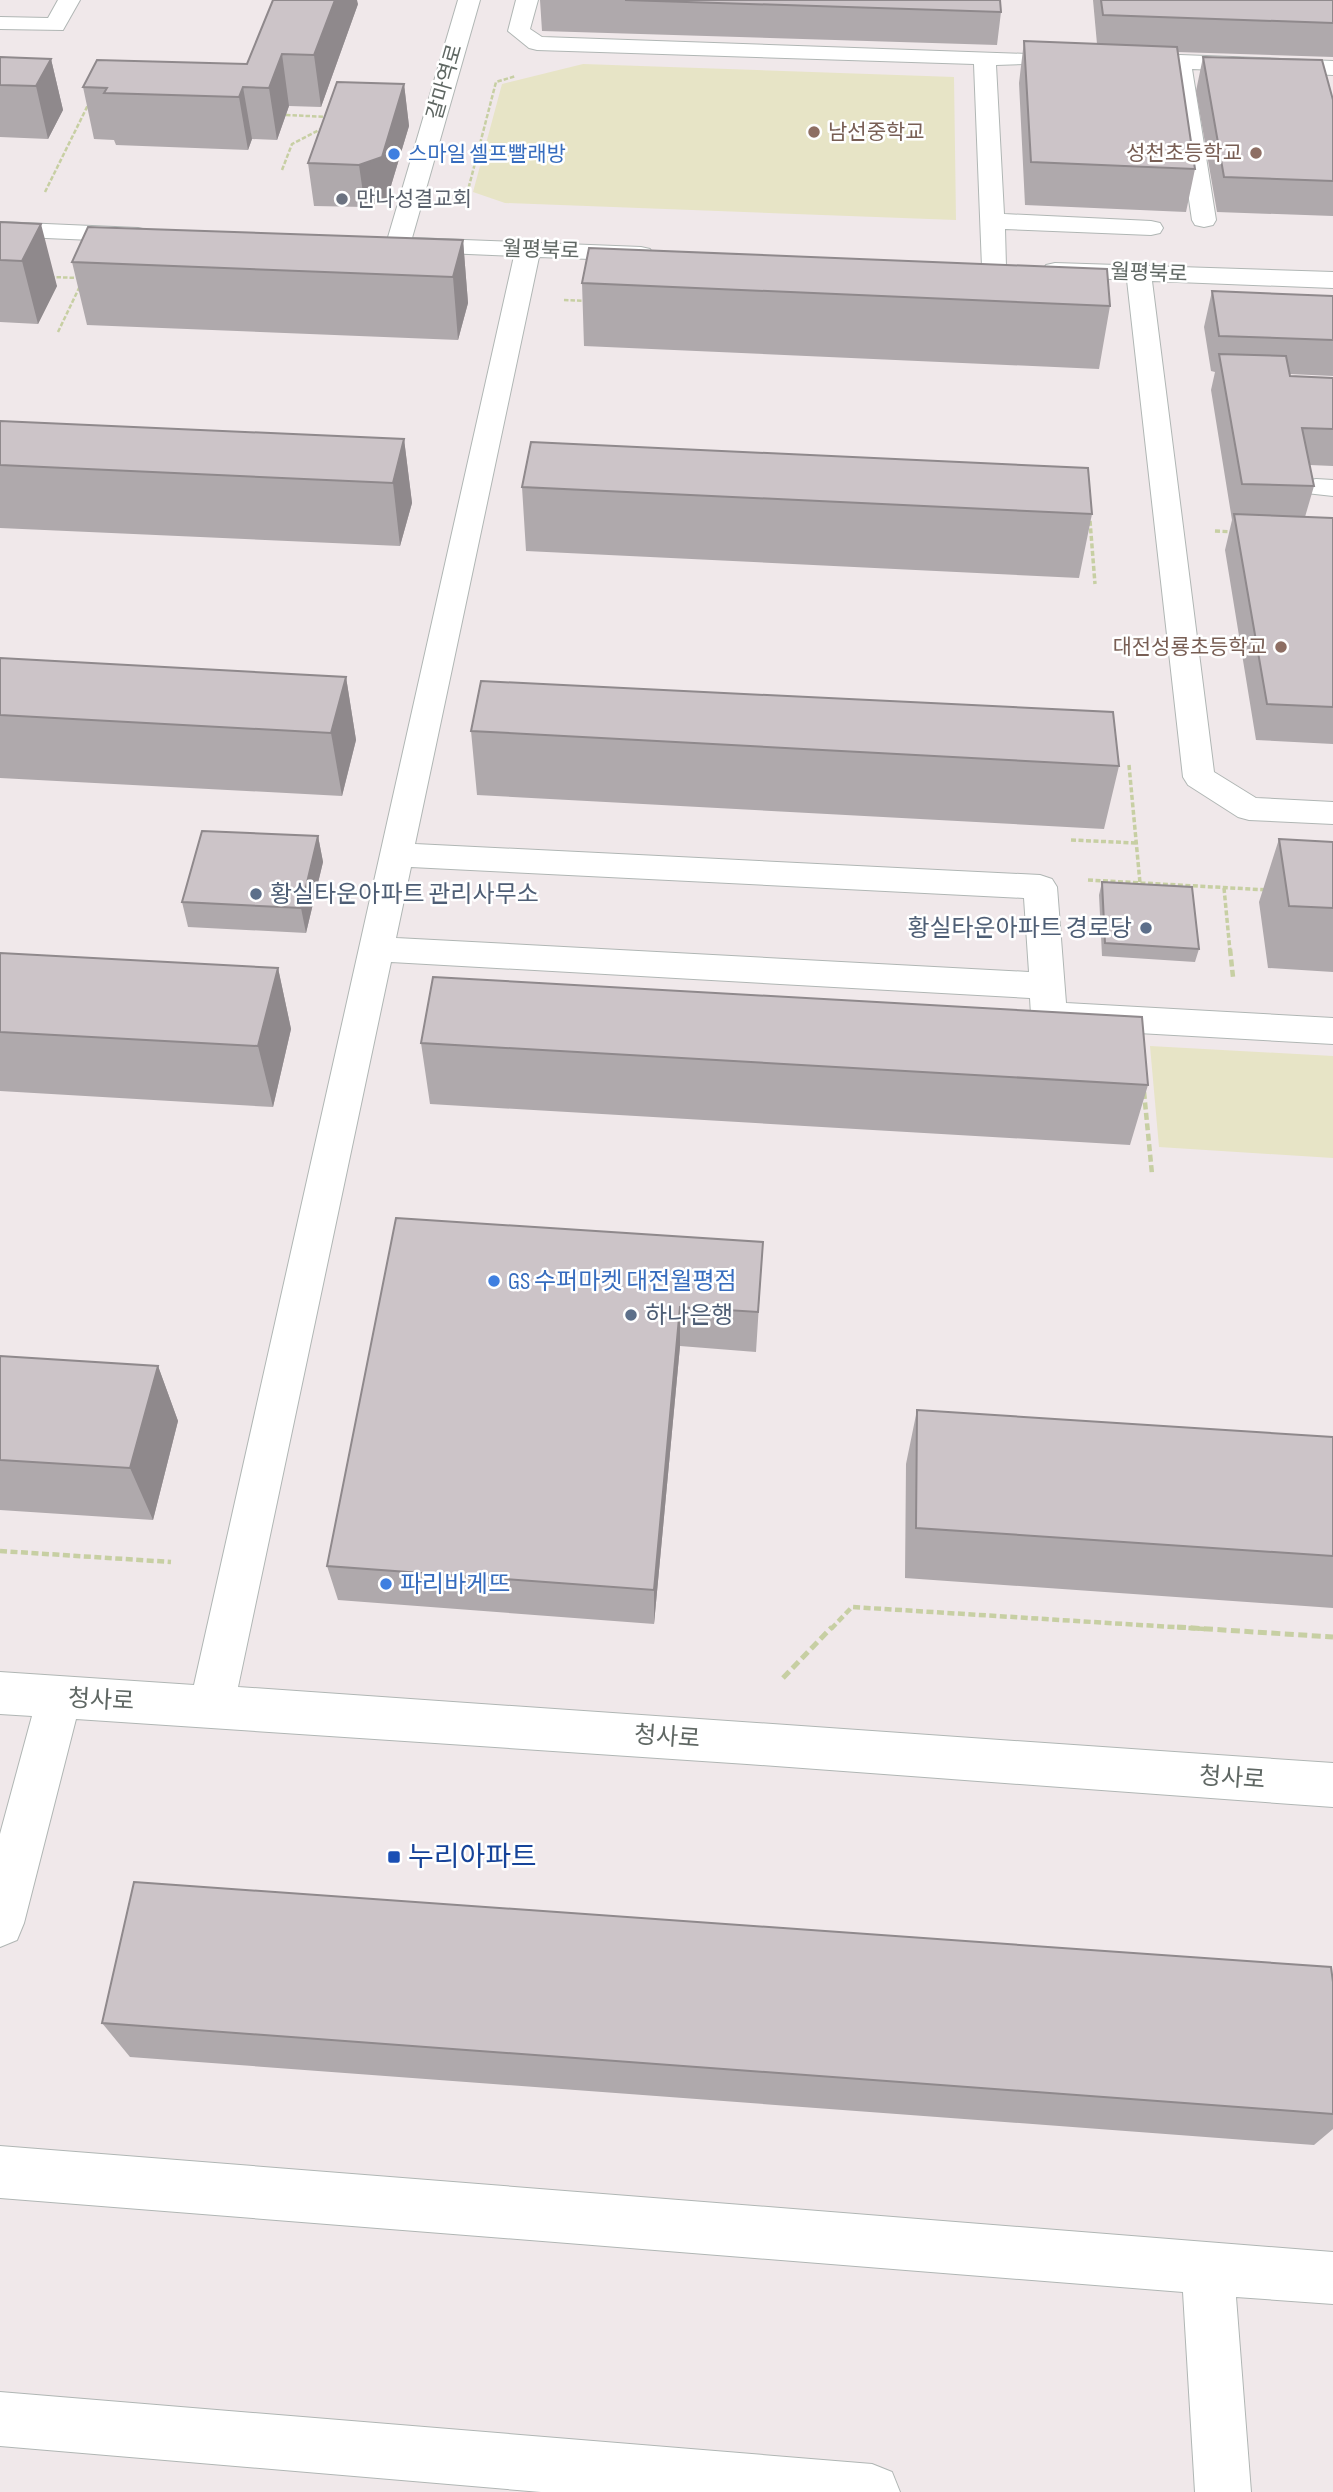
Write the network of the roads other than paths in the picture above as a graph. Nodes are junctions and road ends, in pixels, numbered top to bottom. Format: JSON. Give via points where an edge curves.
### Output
{"nodes":[{"id":1,"x":69,"y":0,"type":"edge"},
{"id":2,"x":469,"y":0,"type":"edge"},
{"id":3,"x":527,"y":0,"type":"edge"},
{"id":4,"x":0,"y":23,"type":"edge"},
{"id":5,"x":985,"y":58,"type":"junction"},
{"id":6,"x":1019,"y":59,"type":"dead end"},
{"id":7,"x":1333,"y":68,"type":"edge"},
{"id":8,"x":1204,"y":220,"type":"dead end"},
{"id":9,"x":993,"y":221,"type":"junction"},
{"id":10,"x":1151,"y":228,"type":"dead end"},
{"id":11,"x":0,"y":229,"type":"edge"},
{"id":12,"x":163,"y":236,"type":"edge"},
{"id":13,"x":373,"y":243,"type":"edge"},
{"id":14,"x":398,"y":244,"type":"junction"},
{"id":15,"x":528,"y":249,"type":"junction"},
{"id":16,"x":665,"y":255,"type":"edge"},
{"id":17,"x":967,"y":266,"type":"edge"},
{"id":18,"x":994,"y":267,"type":"junction"},
{"id":19,"x":1139,"y":273,"type":"junction"},
{"id":20,"x":1333,"y":280,"type":"edge"},
{"id":21,"x":1333,"y":813,"type":"edge"},
{"id":22,"x":397,"y":855,"type":"junction"},
{"id":23,"x":376,"y":949,"type":"junction"},
{"id":24,"x":1047,"y":986,"type":"junction"},
{"id":25,"x":1333,"y":1031,"type":"edge"},
{"id":26,"x":0,"y":1693,"type":"edge"},
{"id":27,"x":59,"y":1698,"type":"junction"},
{"id":28,"x":212,"y":1706,"type":"junction"},
{"id":29,"x":1333,"y":1785,"type":"edge"},
{"id":30,"x":0,"y":1923,"type":"edge"},
{"id":31,"x":0,"y":2172,"type":"edge"},
{"id":32,"x":1208,"y":2268,"type":"junction"},
{"id":33,"x":1333,"y":2278,"type":"edge"},
{"id":34,"x":0,"y":2419,"type":"edge"},
{"id":35,"x":872,"y":2492,"type":"edge"},
{"id":36,"x":1223,"y":2492,"type":"edge"}],
"edges":[{"from":1,"to":4,"type":"street","via":[[55,25]]},
{"from":2,"to":14,"type":"street","name":"갈마역로"},
{"from":3,"to":5,"type":"street","via":[[519,31],[537,43]]},
{"from":5,"to":6,"type":"street"},
{"from":5,"to":9,"type":"street"},
{"from":7,"to":8,"type":"street","via":[[1180,62]]},
{"from":9,"to":10,"type":"street"},
{"from":9,"to":18,"type":"street"},
{"from":11,"to":12,"type":"street"},
{"from":13,"to":14,"type":"street","name":"월평북로"},
{"from":14,"to":15,"type":"street","name":"월평북로"},
{"from":15,"to":16,"type":"street","name":"월평북로"},
{"from":15,"to":22,"type":"street"},
{"from":17,"to":18,"type":"street","name":"월평북로"},
{"from":18,"to":19,"type":"street","name":"월평북로"},
{"from":19,"to":20,"type":"street","name":"월평북로"},
{"from":19,"to":21,"type":"street","via":[[1199,777],[1249,809]]},
{"from":22,"to":23,"type":"street"},
{"from":22,"to":24,"type":"street","via":[[1040,887]]},
{"from":23,"to":24,"type":"street"},
{"from":23,"to":28,"type":"street"},
{"from":24,"to":25,"type":"street","via":[[1049,1015]]},
{"from":26,"to":27,"type":"street","name":"청사로"},
{"from":27,"to":28,"type":"street","name":"청사로"},
{"from":27,"to":30,"type":"street"},
{"from":28,"to":29,"type":"street","name":"청사로"},
{"from":31,"to":32,"type":"street"},
{"from":32,"to":33,"type":"street"},
{"from":32,"to":36,"type":"street"},
{"from":34,"to":35,"type":"street"}]}
